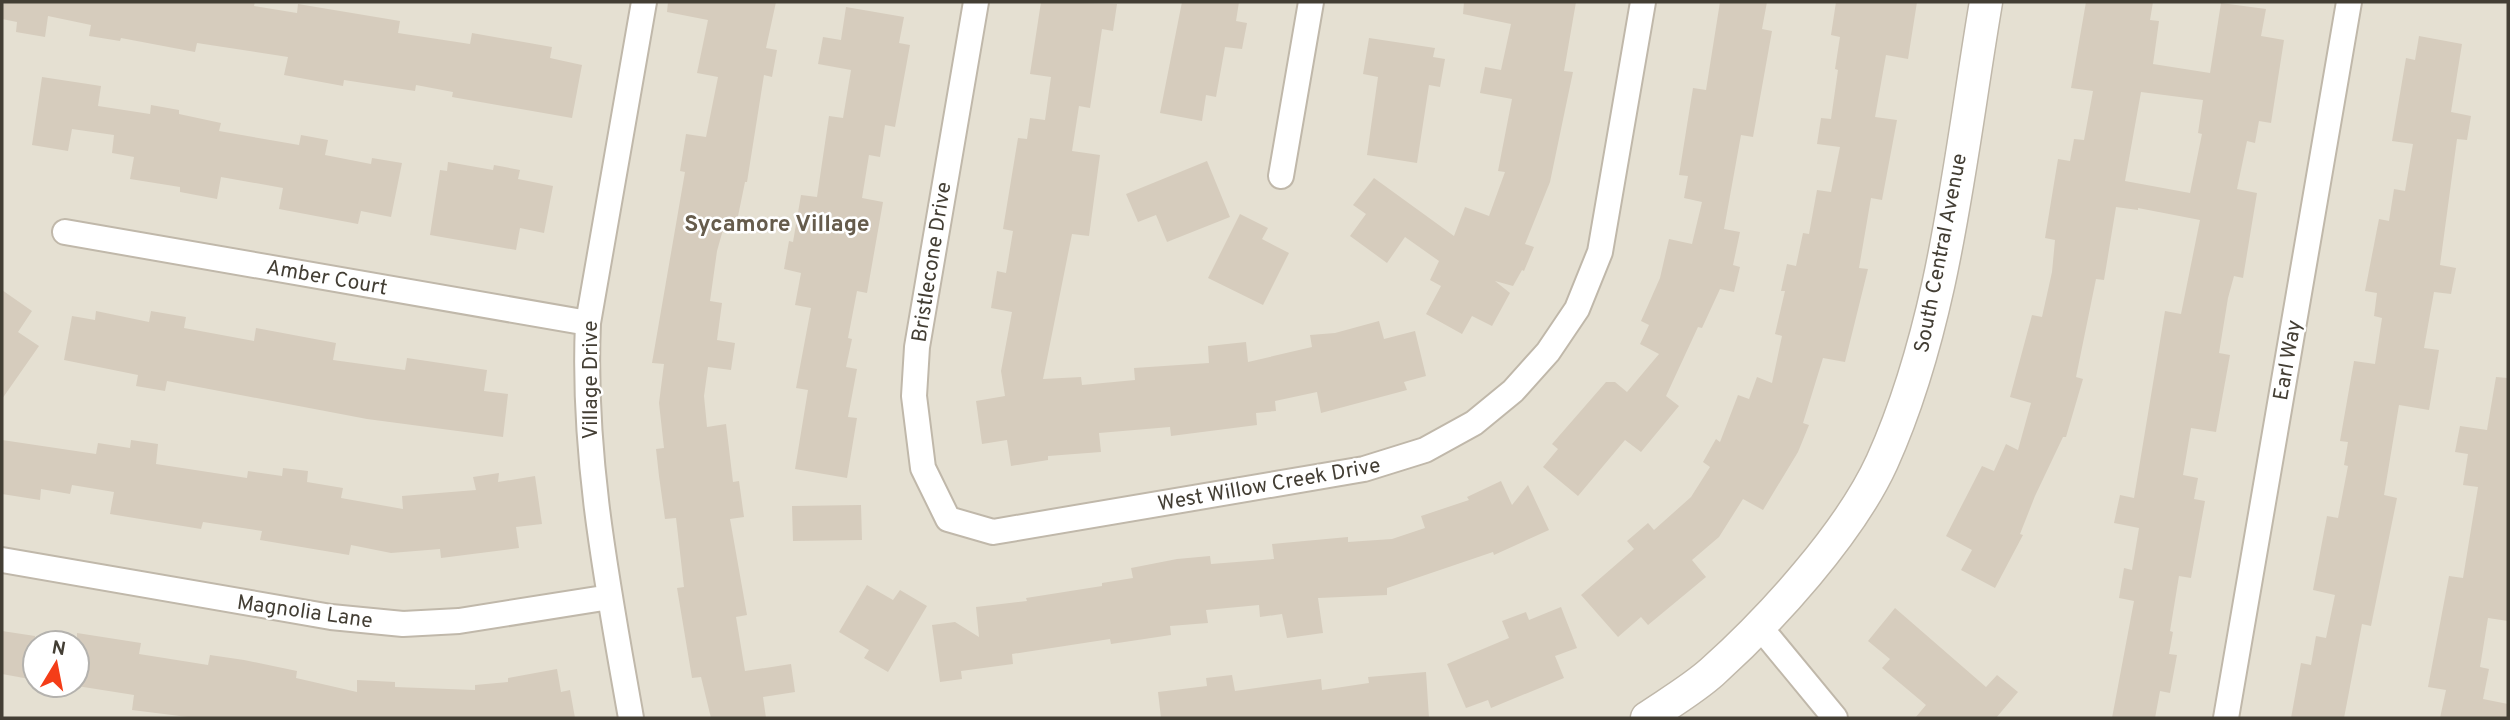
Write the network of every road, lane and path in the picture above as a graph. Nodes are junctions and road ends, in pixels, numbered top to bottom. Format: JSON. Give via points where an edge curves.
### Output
{"nodes":[{"id":1,"x":976,"y":2,"type":"edge"},
{"id":2,"x":1311,"y":2,"type":"edge"},
{"id":3,"x":1643,"y":2,"type":"edge"},
{"id":4,"x":1986,"y":2,"type":"edge"},
{"id":5,"x":2349,"y":2,"type":"edge"},
{"id":6,"x":636,"y":3,"type":"edge"},
{"id":7,"x":1281,"y":176,"type":"dead end"},
{"id":8,"x":65,"y":232,"type":"dead end"},
{"id":9,"x":588,"y":323,"type":"junction"},
{"id":10,"x":948,"y":519,"type":"joint"},
{"id":11,"x":2,"y":560,"type":"edge"},
{"id":12,"x":610,"y":597,"type":"junction"},
{"id":13,"x":1760,"y":627,"type":"junction"},
{"id":14,"x":631,"y":718,"type":"edge"},
{"id":15,"x":1647,"y":718,"type":"edge"},
{"id":16,"x":1835,"y":718,"type":"edge"},
{"id":17,"x":2226,"y":718,"type":"edge"}],
"edges":[{"from":1,"to":10,"type":"street","name":"Bristlecone Drive","via":[[917,347],[914,396],[923,468]]},
{"from":2,"to":7,"type":"street"},
{"from":3,"to":10,"type":"street","name":"West Willow Creek Drive","via":[[1600,253],[1577,309],[1548,352],[1513,391],[1474,424],[1425,450],[1364,470],[993,532]]},
{"from":4,"to":13,"type":"street","name":"South Central Avenue","via":[[1937,290],[1914,382],[1881,464],[1841,528]]},
{"from":5,"to":17,"type":"street","name":"Earl Way"},
{"from":6,"to":9,"type":"street","name":"Village Drive"},
{"from":8,"to":9,"type":"street","name":"Amber Court"},
{"from":9,"to":12,"type":"street","name":"Village Drive","via":[[585,375],[590,452]]},
{"from":11,"to":12,"type":"street","name":"Magnolia Lane","via":[[331,617],[403,624],[459,621]]},
{"from":12,"to":14,"type":"street","name":"Village Drive"},
{"from":13,"to":15,"type":"street","name":"South Central Avenue","via":[[1710,674]]},
{"from":13,"to":16,"type":"street"}]}
